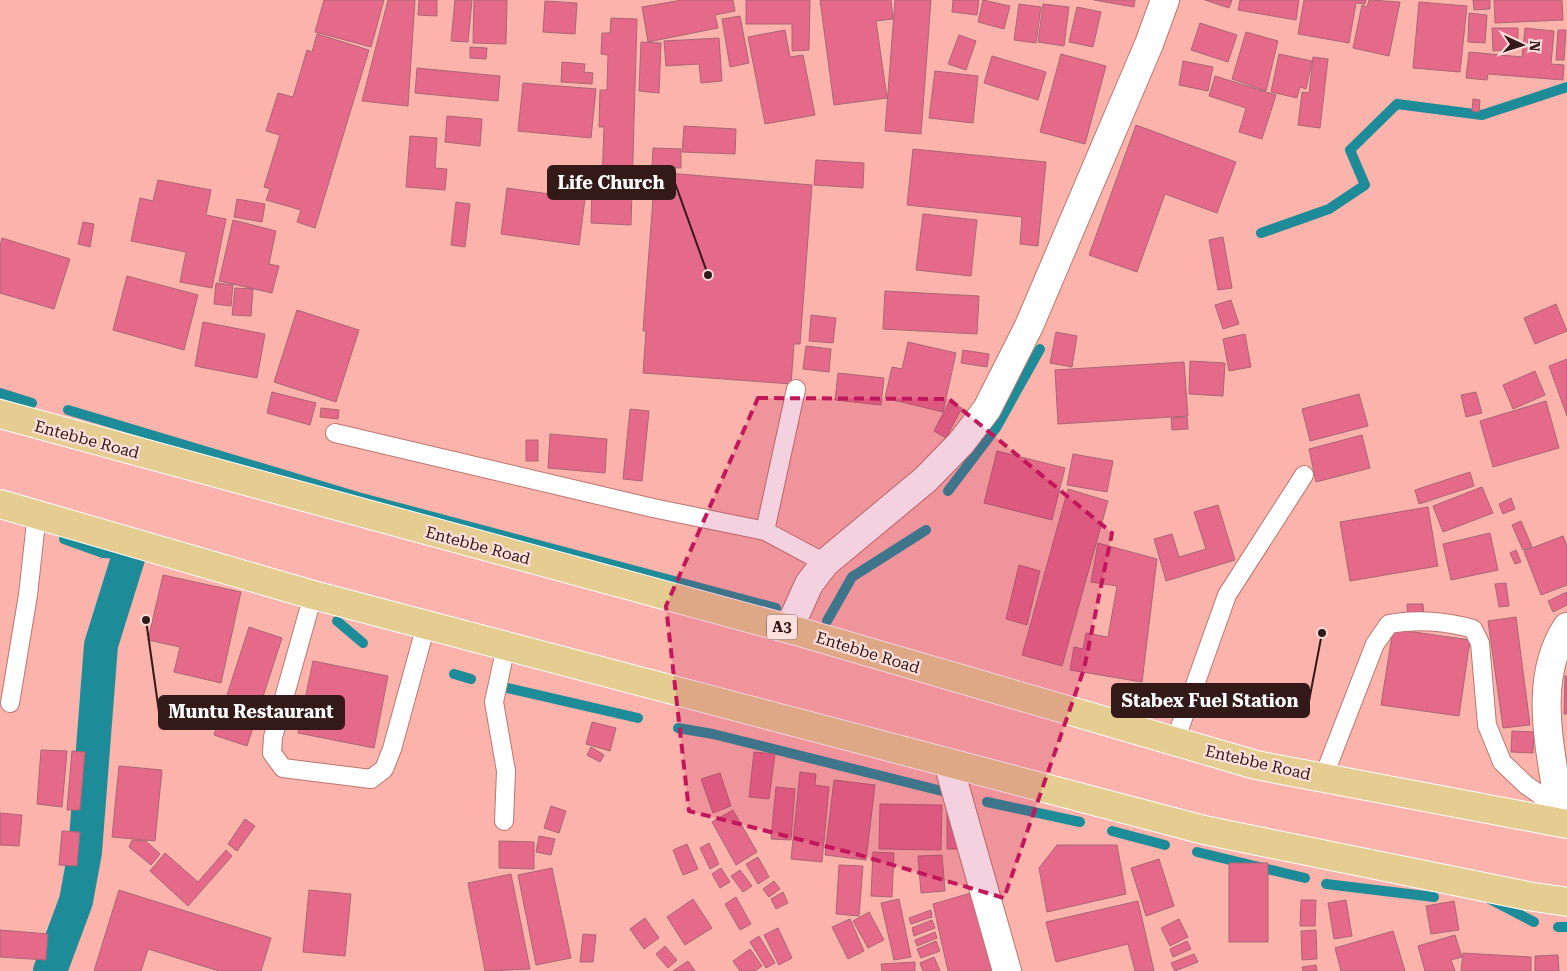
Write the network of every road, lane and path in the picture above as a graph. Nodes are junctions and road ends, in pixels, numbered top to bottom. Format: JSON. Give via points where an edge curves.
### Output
{"nodes":[{"id":1,"x":1165,"y":0,"type":"edge"},
{"id":2,"x":796,"y":389,"type":"dead end"},
{"id":3,"x":0,"y":414,"type":"edge"},
{"id":4,"x":334,"y":433,"type":"dead end"},
{"id":5,"x":1304,"y":475,"type":"dead end"},
{"id":6,"x":0,"y":504,"type":"edge"},
{"id":7,"x":37,"y":513,"type":"junction"},
{"id":8,"x":765,"y":531,"type":"junction"},
{"id":9,"x":825,"y":562,"type":"junction"},
{"id":10,"x":313,"y":595,"type":"junction"},
{"id":11,"x":426,"y":625,"type":"junction"},
{"id":12,"x":1567,"y":626,"type":"edge"},
{"id":13,"x":800,"y":632,"type":"junction"},
{"id":14,"x":506,"y":646,"type":"junction"},
{"id":15,"x":10,"y":703,"type":"dead end"},
{"id":16,"x":1175,"y":741,"type":"junction"},
{"id":17,"x":948,"y":763,"type":"junction"},
{"id":18,"x":1323,"y":778,"type":"junction"},
{"id":19,"x":1564,"y":816,"type":"edge"},
{"id":20,"x":504,"y":821,"type":"dead end"},
{"id":21,"x":1567,"y":902,"type":"edge"},
{"id":22,"x":1007,"y":971,"type":"edge"}],
"edges":[{"from":1,"to":9,"type":"street","via":[[1029,326],[987,409],[926,479]]},
{"from":2,"to":8,"type":"lane"},
{"from":3,"to":13,"type":"main road","name":"Entebbe Road","number":"A3"},
{"from":4,"to":8,"type":"lane"},
{"from":5,"to":16,"type":"lane","via":[[1227,595]]},
{"from":6,"to":7,"type":"main road"},
{"from":7,"to":10,"type":"main road"},
{"from":7,"to":15,"type":"lane","via":[[28,595]]},
{"from":8,"to":9,"type":"lane"},
{"from":9,"to":13,"type":"street","via":[[809,584],[791,624]]},
{"from":10,"to":11,"type":"main road"},
{"from":10,"to":11,"type":"lane","via":[[272,737],[272,753],[283,768],[372,778],[384,769]]},
{"from":11,"to":14,"type":"main road"},
{"from":12,"to":19,"type":"street","via":[[1546,682],[1548,729]]},
{"from":13,"to":16,"type":"main road","name":"Entebbe Road","number":"A3"},
{"from":14,"to":17,"type":"main road"},
{"from":14,"to":20,"type":"lane","via":[[494,702],[506,771]]},
{"from":16,"to":18,"type":"main road","name":"Entebbe Road","number":"A3","via":[[1256,765]]},
{"from":17,"to":21,"type":"main road","via":[[1204,830]]},
{"from":17,"to":22,"type":"street"},
{"from":18,"to":19,"type":"main road","name":"Entebbe Road","number":"A3"},
{"from":18,"to":19,"type":"lane","via":[[1375,644],[1389,624],[1404,621],[1459,625],[1473,629],[1480,643],[1487,725],[1502,762]]}]}
